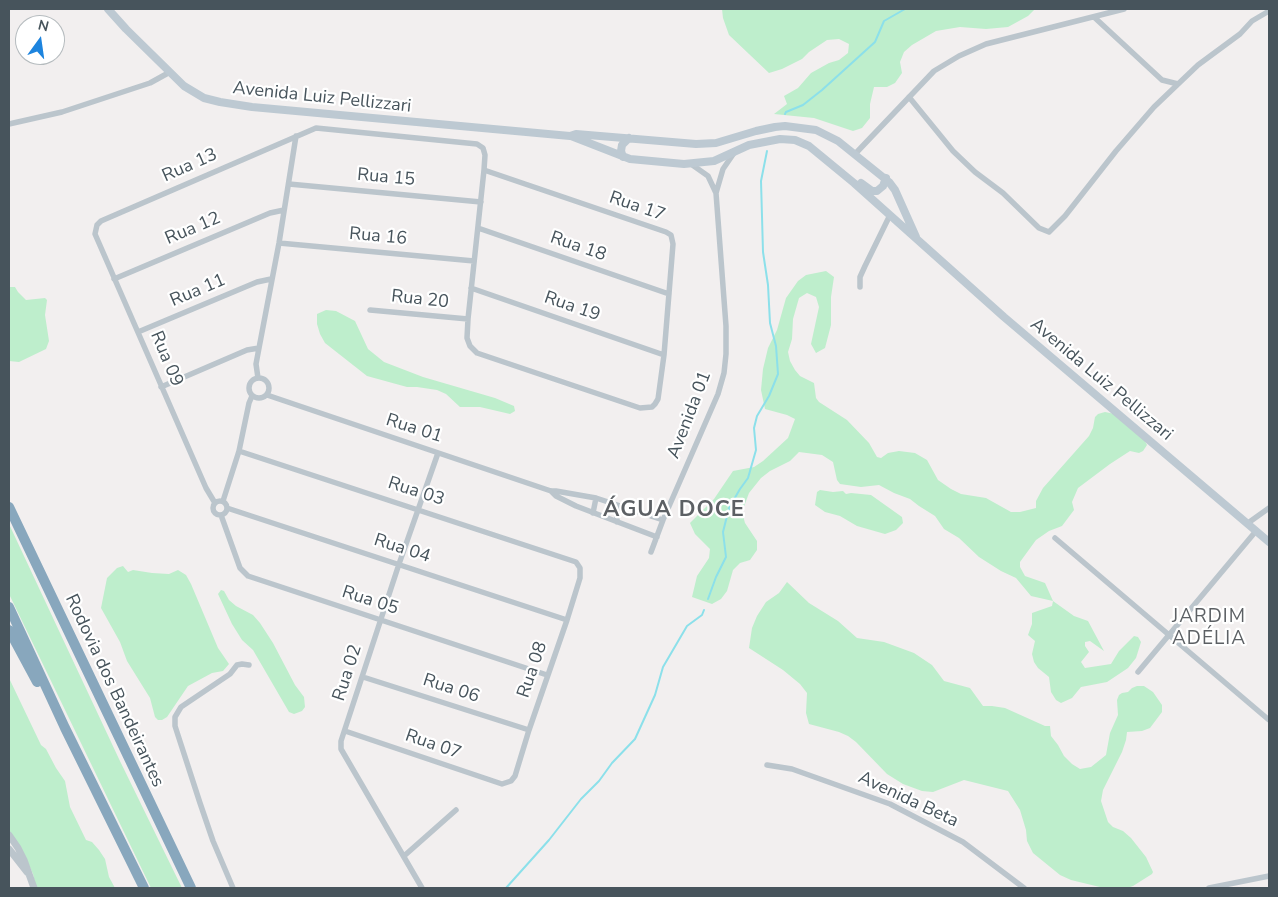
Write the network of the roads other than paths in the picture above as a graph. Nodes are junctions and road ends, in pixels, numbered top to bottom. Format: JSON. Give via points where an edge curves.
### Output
{"nodes":[{"id":1,"x":108,"y":9,"type":"edge"},
{"id":2,"x":1124,"y":9,"type":"edge"},
{"id":3,"x":1269,"y":11,"type":"edge"},
{"id":4,"x":1094,"y":17,"type":"junction"},
{"id":5,"x":170,"y":72,"type":"junction"},
{"id":6,"x":1178,"y":84,"type":"junction"},
{"id":7,"x":910,"y":97,"type":"junction"},
{"id":8,"x":9,"y":124,"type":"edge"},
{"id":9,"x":296,"y":136,"type":"junction"},
{"id":10,"x":570,"y":136,"type":"junction"},
{"id":11,"x":629,"y":138,"type":"junction"},
{"id":12,"x":734,"y":153,"type":"junction"},
{"id":13,"x":855,"y":154,"type":"junction"},
{"id":14,"x":622,"y":157,"type":"junction"},
{"id":15,"x":691,"y":164,"type":"junction"},
{"id":16,"x":484,"y":170,"type":"junction"},
{"id":17,"x":886,"y":178,"type":"junction"},
{"id":18,"x":854,"y":183,"type":"junction"},
{"id":19,"x":289,"y":184,"type":"junction"},
{"id":20,"x":716,"y":193,"type":"junction"},
{"id":21,"x":481,"y":202,"type":"junction"},
{"id":22,"x":284,"y":210,"type":"junction"},
{"id":23,"x":890,"y":215,"type":"junction"},
{"id":24,"x":97,"y":225,"type":"joint"},
{"id":25,"x":478,"y":228,"type":"junction"},
{"id":26,"x":916,"y":238,"type":"junction"},
{"id":27,"x":279,"y":243,"type":"junction"},
{"id":28,"x":474,"y":261,"type":"junction"},
{"id":29,"x":114,"y":279,"type":"junction"},
{"id":30,"x":271,"y":279,"type":"junction"},
{"id":31,"x":860,"y":287,"type":"dead end"},
{"id":32,"x":471,"y":288,"type":"junction"},
{"id":33,"x":669,"y":294,"type":"junction"},
{"id":34,"x":370,"y":310,"type":"dead end"},
{"id":35,"x":468,"y":319,"type":"junction"},
{"id":36,"x":138,"y":332,"type":"junction"},
{"id":37,"x":259,"y":348,"type":"junction"},
{"id":38,"x":664,"y":355,"type":"junction"},
{"id":39,"x":258,"y":378,"type":"junction"},
{"id":40,"x":161,"y":386,"type":"junction"},
{"id":41,"x":267,"y":395,"type":"junction"},
{"id":42,"x":252,"y":396,"type":"junction"},
{"id":43,"x":239,"y":451,"type":"junction"},
{"id":44,"x":438,"y":453,"type":"junction"},
{"id":45,"x":551,"y":491,"type":"junction"},
{"id":46,"x":579,"y":494,"type":"junction"},
{"id":47,"x":596,"y":498,"type":"junction"},
{"id":48,"x":223,"y":501,"type":"junction"},
{"id":49,"x":215,"y":503,"type":"junction"},
{"id":50,"x":576,"y":506,"type":"junction"},
{"id":51,"x":9,"y":507,"type":"edge"},
{"id":52,"x":622,"y":507,"type":"junction"},
{"id":53,"x":228,"y":508,"type":"junction"},
{"id":54,"x":1269,"y":508,"type":"edge"},
{"id":55,"x":418,"y":509,"type":"junction"},
{"id":56,"x":593,"y":513,"type":"junction"},
{"id":57,"x":221,"y":515,"type":"junction"},
{"id":58,"x":663,"y":520,"type":"junction"},
{"id":59,"x":617,"y":522,"type":"junction"},
{"id":60,"x":1248,"y":523,"type":"junction"},
{"id":61,"x":1256,"y":531,"type":"junction"},
{"id":62,"x":657,"y":537,"type":"junction"},
{"id":63,"x":1055,"y":538,"type":"dead end"},
{"id":64,"x":1269,"y":542,"type":"edge"},
{"id":65,"x":652,"y":552,"type":"dead end"},
{"id":66,"x":399,"y":564,"type":"junction"},
{"id":67,"x":580,"y":568,"type":"joint"},
{"id":68,"x":9,"y":607,"type":"edge"},
{"id":69,"x":567,"y":620,"type":"junction"},
{"id":70,"x":380,"y":621,"type":"junction"},
{"id":71,"x":9,"y":630,"type":"edge"},
{"id":72,"x":1169,"y":634,"type":"junction"},
{"id":73,"x":249,"y":665,"type":"dead end"},
{"id":74,"x":1138,"y":672,"type":"dead end"},
{"id":75,"x":547,"y":675,"type":"junction"},
{"id":76,"x":363,"y":677,"type":"junction"},
{"id":77,"x":1269,"y":720,"type":"edge"},
{"id":78,"x":65,"y":728,"type":"junction"},
{"id":79,"x":529,"y":730,"type":"junction"},
{"id":80,"x":345,"y":731,"type":"junction"},
{"id":81,"x":767,"y":765,"type":"dead end"},
{"id":82,"x":511,"y":781,"type":"joint"},
{"id":83,"x":456,"y":810,"type":"dead end"},
{"id":84,"x":9,"y":835,"type":"edge"},
{"id":85,"x":12,"y":850,"type":"edge"},
{"id":86,"x":404,"y":856,"type":"junction"},
{"id":87,"x":1269,"y":876,"type":"edge"},
{"id":88,"x":34,"y":888,"type":"edge"},
{"id":89,"x":144,"y":888,"type":"edge"},
{"id":90,"x":191,"y":888,"type":"edge"},
{"id":91,"x":233,"y":888,"type":"edge"},
{"id":92,"x":422,"y":888,"type":"edge"},
{"id":93,"x":1024,"y":888,"type":"edge"},
{"id":94,"x":1209,"y":888,"type":"edge"}],
"edges":[{"from":1,"to":5,"type":"main road","name":"Avenida Luiz Pellizzari"},
{"from":2,"to":4,"type":"street"},
{"from":3,"to":6,"type":"street","via":[[1252,20],[1240,34]]},
{"from":4,"to":6,"type":"street","via":[[1162,80]]},
{"from":4,"to":7,"type":"street","via":[[968,51],[934,71]]},
{"from":5,"to":8,"type":"street","via":[[150,83],[62,112]]},
{"from":5,"to":10,"type":"main road","name":"Avenida Luiz Pellizzari","via":[[192,92],[220,102]]},
{"from":6,"to":7,"type":"street","via":[[1116,151],[1049,232],[1039,228],[1003,193],[969,167]]},
{"from":7,"to":13,"type":"street"},
{"from":9,"to":16,"type":"street","name":"Rua 13","via":[[316,128],[477,144],[486,154]]},
{"from":9,"to":19,"type":"street"},
{"from":9,"to":24,"type":"street","name":"Rua 13"},
{"from":10,"to":11,"type":"main road","name":"Avenida Luiz Pellizzari"},
{"from":10,"to":14,"type":"main road","name":"Avenida Luiz Pellizzari"},
{"from":11,"to":13,"type":"main road","name":"Avenida Luiz Pellizzari","via":[[710,144],[756,130],[785,126],[822,132]]},
{"from":11,"to":14,"type":"main road","via":[[622,145]]},
{"from":12,"to":15,"type":"main road","name":"Avenida Luiz Pellizzari","via":[[714,161]]},
{"from":12,"to":18,"type":"main road","name":"Avenida Luiz Pellizzari","via":[[754,144],[795,140],[816,151]]},
{"from":12,"to":20,"type":"street","name":"Avenida 01","via":[[723,169]]},
{"from":13,"to":17,"type":"main road","name":"Avenida Luiz Pellizzari"},
{"from":14,"to":15,"type":"main road","name":"Avenida Luiz Pellizzari"},
{"from":15,"to":20,"type":"street","name":"Avenida 01","via":[[708,176]]},
{"from":16,"to":21,"type":"street"},
{"from":16,"to":33,"type":"street","name":"Rua 17","via":[[666,232],[673,244]]},
{"from":17,"to":18,"type":"main road","via":[[883,186],[874,191],[861,183]]},
{"from":17,"to":26,"type":"main road","name":"Avenida Luiz Pellizzari","via":[[895,190]]},
{"from":18,"to":23,"type":"main road","name":"Avenida Luiz Pellizzari"},
{"from":19,"to":21,"type":"street","name":"Rua 15"},
{"from":19,"to":22,"type":"street"},
{"from":20,"to":58,"type":"street","name":"Avenida 01","via":[[726,326],[724,373],[718,394]]},
{"from":21,"to":25,"type":"street"},
{"from":22,"to":27,"type":"street"},
{"from":22,"to":29,"type":"street","name":"Rua 12","via":[[270,212]]},
{"from":23,"to":26,"type":"main road","name":"Avenida Luiz Pellizzari"},
{"from":23,"to":31,"type":"street","via":[[865,266]]},
{"from":24,"to":29,"type":"street","name":"Rua 09","via":[[95,234]]},
{"from":25,"to":28,"type":"street"},
{"from":25,"to":33,"type":"street","name":"Rua 18"},
{"from":26,"to":60,"type":"main road","name":"Avenida Luiz Pellizzari","via":[[1004,317]]},
{"from":27,"to":28,"type":"street","name":"Rua 16"},
{"from":27,"to":30,"type":"street"},
{"from":28,"to":32,"type":"street"},
{"from":29,"to":36,"type":"street","name":"Rua 09"},
{"from":30,"to":36,"type":"street","name":"Rua 11"},
{"from":30,"to":37,"type":"street"},
{"from":32,"to":35,"type":"street"},
{"from":32,"to":38,"type":"street","name":"Rua 19"},
{"from":33,"to":38,"type":"street","name":"Rua 17"},
{"from":34,"to":35,"type":"street","name":"Rua 20"},
{"from":35,"to":38,"type":"street","name":"Rua 17","via":[[467,338],[477,353],[640,408],[652,407],[658,399]]},
{"from":36,"to":40,"type":"street","name":"Rua 09"},
{"from":37,"to":39,"type":"street"},
{"from":37,"to":40,"type":"street"},
{"from":39,"to":41,"type":"street","via":[[268,384]]},
{"from":39,"to":42,"type":"street","via":[[249,385]]},
{"from":40,"to":49,"type":"street","name":"Rua 09"},
{"from":41,"to":42,"type":"street","via":[[260,399]]},
{"from":41,"to":44,"type":"street","name":"Rua 01"},
{"from":42,"to":43,"type":"street"},
{"from":43,"to":48,"type":"street"},
{"from":43,"to":55,"type":"street","name":"Rua 03"},
{"from":44,"to":45,"type":"street","name":"Rua 01"},
{"from":44,"to":55,"type":"street","name":"Rua 02"},
{"from":45,"to":46,"type":"street"},
{"from":45,"to":50,"type":"street"},
{"from":46,"to":47,"type":"street"},
{"from":46,"to":50,"type":"street"},
{"from":47,"to":52,"type":"street"},
{"from":47,"to":56,"type":"street"},
{"from":48,"to":49,"type":"street"},
{"from":48,"to":53,"type":"street"},
{"from":49,"to":57,"type":"street","via":[[214,511]]},
{"from":50,"to":56,"type":"street"},
{"from":51,"to":90,"type":"highway","name":"Rodovia dos Bandeirantes"},
{"from":52,"to":58,"type":"street"},
{"from":52,"to":59,"type":"street","via":[[617,513]]},
{"from":53,"to":57,"type":"street"},
{"from":53,"to":66,"type":"street","name":"Rua 04"},
{"from":54,"to":60,"type":"street"},
{"from":55,"to":66,"type":"street","name":"Rua 02"},
{"from":55,"to":67,"type":"street","name":"Rua 03","via":[[576,562]]},
{"from":56,"to":59,"type":"street"},
{"from":57,"to":70,"type":"street","name":"Rua 05","via":[[240,568],[248,576]]},
{"from":58,"to":62,"type":"street","name":"Avenida 01"},
{"from":59,"to":62,"type":"street"},
{"from":60,"to":61,"type":"main road","name":"Avenida Luiz Pellizzari"},
{"from":61,"to":64,"type":"main road","name":"Avenida Luiz Pellizzari"},
{"from":61,"to":72,"type":"street"},
{"from":62,"to":65,"type":"street","name":"Avenida 01"},
{"from":63,"to":72,"type":"street"},
{"from":66,"to":69,"type":"street","name":"Rua 04"},
{"from":66,"to":70,"type":"street","name":"Rua 02"},
{"from":67,"to":69,"type":"street","name":"Rua 08"},
{"from":68,"to":78,"type":"highway"},
{"from":69,"to":75,"type":"street","name":"Rua 08"},
{"from":70,"to":75,"type":"street","name":"Rua 05"},
{"from":70,"to":76,"type":"street","name":"Rua 02"},
{"from":71,"to":78,"type":"highway"},
{"from":72,"to":74,"type":"street"},
{"from":72,"to":77,"type":"street"},
{"from":73,"to":91,"type":"street","via":[[237,665],[230,674],[181,707],[175,717],[175,726],[200,803]]},
{"from":75,"to":79,"type":"street","name":"Rua 08"},
{"from":76,"to":79,"type":"street","name":"Rua 06"},
{"from":76,"to":80,"type":"street","name":"Rua 02"},
{"from":78,"to":89,"type":"highway"},
{"from":79,"to":82,"type":"street","name":"Rua 08"},
{"from":80,"to":82,"type":"street","name":"Rua 07","via":[[502,784]]},
{"from":80,"to":86,"type":"street","name":"Rua 02","via":[[341,749]]},
{"from":81,"to":93,"type":"street","name":"Avenida Beta","via":[[792,769],[890,804],[963,842]]},
{"from":83,"to":86,"type":"street"},
{"from":84,"to":85,"type":"street"},
{"from":85,"to":88,"type":"street"},
{"from":86,"to":92,"type":"street","name":"Rua 02"},
{"from":87,"to":94,"type":"street"}]}
